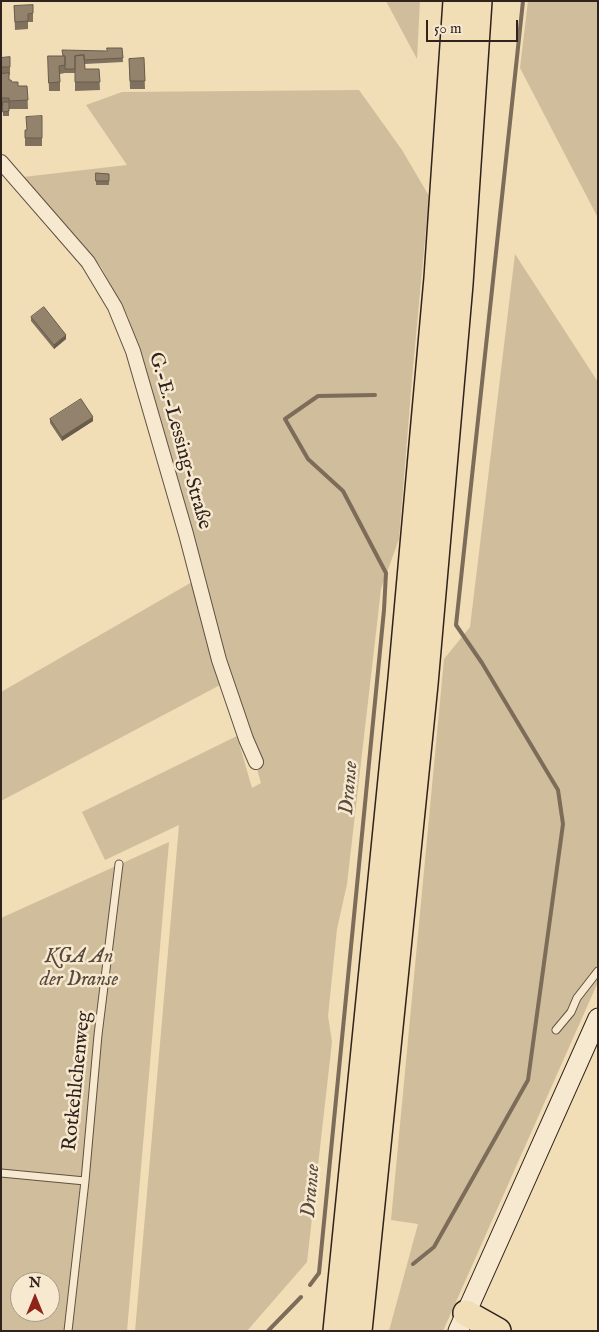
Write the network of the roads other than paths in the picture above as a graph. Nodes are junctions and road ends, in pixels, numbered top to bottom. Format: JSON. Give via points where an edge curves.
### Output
{"nodes":[{"id":1,"x":456,"y":1,"type":"edge"},
{"id":2,"x":479,"y":1,"type":"edge"},
{"id":3,"x":1,"y":162,"type":"edge"},
{"id":4,"x":256,"y":762,"type":"dead end"},
{"id":5,"x":119,"y":864,"type":"dead end"},
{"id":6,"x":598,"y":971,"type":"edge"},
{"id":7,"x":598,"y":1018,"type":"edge"},
{"id":8,"x":556,"y":1030,"type":"dead end"},
{"id":9,"x":1,"y":1173,"type":"edge"},
{"id":10,"x":85,"y":1181,"type":"junction"},
{"id":11,"x":462,"y":1322,"type":"edge"},
{"id":12,"x":68,"y":1331,"type":"edge"},
{"id":13,"x":336,"y":1331,"type":"edge"},
{"id":14,"x":359,"y":1331,"type":"edge"},
{"id":15,"x":498,"y":1331,"type":"edge"}],
"edges":[{"from":1,"to":13,"type":"highway","via":[[436,298]]},
{"from":2,"to":14,"type":"highway","via":[[460,284],[425,684]]},
{"from":3,"to":4,"type":"street","name":"G.-E.-Lessing-Straße","via":[[88,262],[115,307],[133,351],[219,660]]},
{"from":5,"to":10,"type":"lane","name":"Rotkehlchenweg","via":[[98,1035]]},
{"from":6,"to":8,"type":"lane"},
{"from":7,"to":11,"type":"main road"},
{"from":9,"to":10,"type":"lane"},
{"from":10,"to":12,"type":"lane","name":"Rotkehlchenweg"},
{"from":11,"to":15,"type":"highway"}]}
